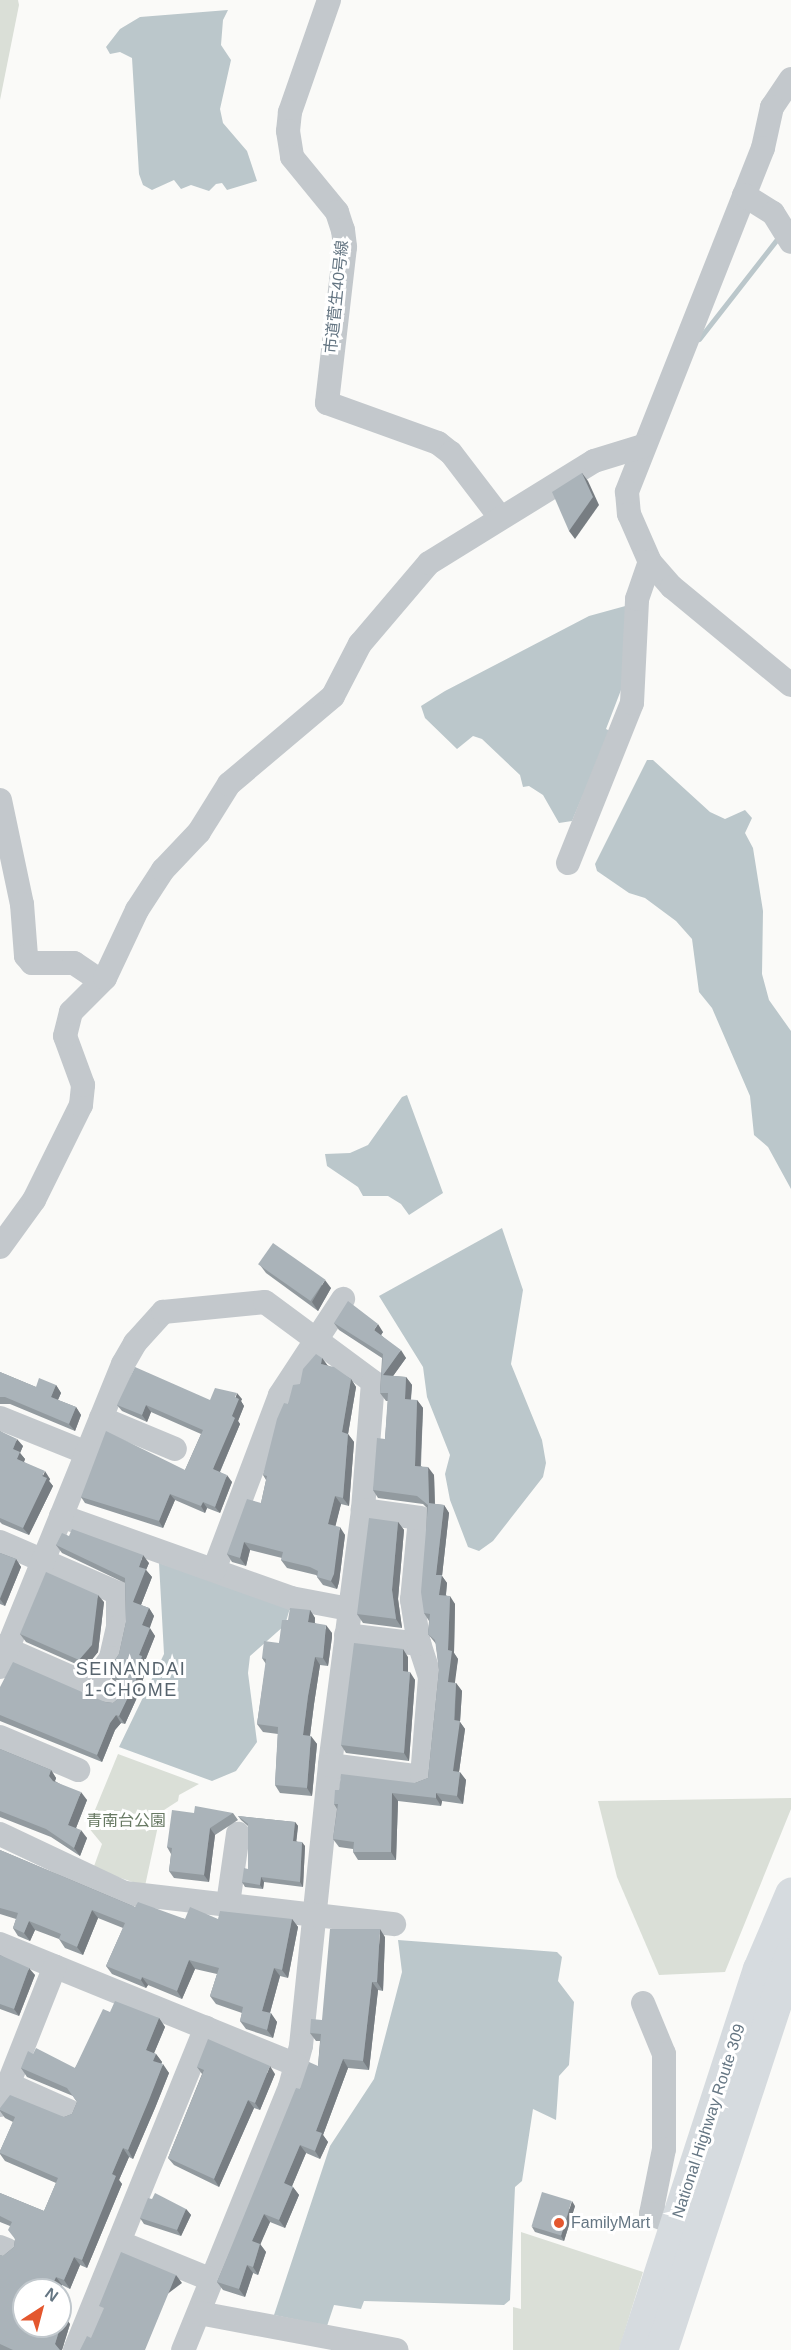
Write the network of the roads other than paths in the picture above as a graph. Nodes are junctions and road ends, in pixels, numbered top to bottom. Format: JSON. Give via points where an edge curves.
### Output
{"nodes":[{"id":1,"x":329,"y":0,"type":"edge"},
{"id":2,"x":791,"y":79,"type":"edge"},
{"id":3,"x":744,"y":195,"type":"junction"},
{"id":4,"x":791,"y":242,"type":"edge"},
{"id":5,"x":643,"y":446,"type":"junction"},
{"id":6,"x":500,"y":517,"type":"junction"},
{"id":7,"x":650,"y":562,"type":"junction"},
{"id":8,"x":791,"y":685,"type":"edge"},
{"id":9,"x":0,"y":800,"type":"edge"},
{"id":10,"x":568,"y":863,"type":"dead end"},
{"id":11,"x":101,"y":981,"type":"junction"},
{"id":12,"x":0,"y":1247,"type":"edge"},
{"id":13,"x":343,"y":1299,"type":"dead end"},
{"id":14,"x":316,"y":1339,"type":"junction"},
{"id":15,"x":0,"y":1418,"type":"edge"},
{"id":16,"x":101,"y":1418,"type":"junction"},
{"id":17,"x":175,"y":1449,"type":"dead end"},
{"id":18,"x":87,"y":1453,"type":"junction"},
{"id":19,"x":363,"y":1510,"type":"junction"},
{"id":20,"x":61,"y":1516,"type":"junction"},
{"id":21,"x":0,"y":1542,"type":"edge"},
{"id":22,"x":43,"y":1560,"type":"junction"},
{"id":23,"x":214,"y":1570,"type":"junction"},
{"id":24,"x":349,"y":1609,"type":"junction"},
{"id":25,"x":346,"y":1635,"type":"junction"},
{"id":26,"x":419,"y":1644,"type":"junction"},
{"id":27,"x":2,"y":1654,"type":"edge"},
{"id":28,"x":91,"y":1686,"type":"junction"},
{"id":29,"x":116,"y":1697,"type":"edge"},
{"id":30,"x":0,"y":1737,"type":"edge"},
{"id":31,"x":330,"y":1765,"type":"junction"},
{"id":32,"x":78,"y":1770,"type":"dead end"},
{"id":33,"x":0,"y":1834,"type":"edge"},
{"id":34,"x":238,"y":1834,"type":"dead end"},
{"id":35,"x":791,"y":1894,"type":"edge"},
{"id":36,"x":228,"y":1904,"type":"junction"},
{"id":37,"x":315,"y":1914,"type":"junction"},
{"id":38,"x":394,"y":1924,"type":"dead end"},
{"id":39,"x":0,"y":1944,"type":"edge"},
{"id":40,"x":790,"y":1959,"type":"edge"},
{"id":41,"x":55,"y":1966,"type":"junction"},
{"id":42,"x":643,"y":2003,"type":"dead end"},
{"id":43,"x":206,"y":2028,"type":"junction"},
{"id":44,"x":296,"y":2065,"type":"junction"},
{"id":45,"x":4,"y":2094,"type":"edge"},
{"id":46,"x":69,"y":2111,"type":"dead end"},
{"id":47,"x":675,"y":2223,"type":"junction"},
{"id":48,"x":119,"y":2242,"type":"junction"},
{"id":49,"x":212,"y":2280,"type":"junction"},
{"id":50,"x":199,"y":2313,"type":"junction"},
{"id":51,"x":337,"y":2344,"type":"edge"},
{"id":52,"x":75,"y":2350,"type":"edge"},
{"id":53,"x":183,"y":2350,"type":"edge"},
{"id":54,"x":397,"y":2350,"type":"edge"},
{"id":55,"x":635,"y":2350,"type":"edge"},
{"id":56,"x":661,"y":2350,"type":"edge"}],
"edges":[{"from":1,"to":6,"type":"street","name":"市道菅生40号線","via":[[290,112],[288,131],[292,157],[337,212],[343,230],[345,247],[327,403],[438,443],[451,453]]},
{"from":2,"to":3,"type":"street","via":[[772,107],[763,148]]},
{"from":3,"to":4,"type":"street","via":[[773,213]]},
{"from":3,"to":5,"type":"street"},
{"from":5,"to":6,"type":"street","via":[[594,461]]},
{"from":5,"to":7,"type":"street","via":[[627,492],[628,514]]},
{"from":6,"to":11,"type":"street","via":[[429,563],[360,644],[333,696],[229,784],[199,832],[163,870],[137,910]]},
{"from":7,"to":8,"type":"street","via":[[672,587]]},
{"from":7,"to":10,"type":"street","via":[[637,599],[632,703]]},
{"from":9,"to":11,"type":"street","via":[[22,904],[26,956],[32,963],[74,963]]},
{"from":11,"to":12,"type":"street","via":[[71,1012],[65,1036],[83,1085],[81,1105],[34,1200]]},
{"from":13,"to":14,"type":"street"},
{"from":14,"to":16,"type":"street","via":[[266,1302],[163,1312],[135,1343]]},
{"from":14,"to":19,"type":"street","via":[[373,1382]]},
{"from":14,"to":23,"type":"street","via":[[280,1395]]},
{"from":15,"to":18,"type":"street"},
{"from":16,"to":17,"type":"street"},
{"from":16,"to":18,"type":"street"},
{"from":18,"to":20,"type":"street"},
{"from":19,"to":24,"type":"street"},
{"from":19,"to":26,"type":"street","via":[[420,1518],[412,1600]]},
{"from":20,"to":22,"type":"street"},
{"from":20,"to":23,"type":"street"},
{"from":21,"to":22,"type":"street"},
{"from":22,"to":27,"type":"street"},
{"from":22,"to":28,"type":"street","via":[[118,1593],[114,1649]]},
{"from":23,"to":24,"type":"street","via":[[291,1598]]},
{"from":24,"to":25,"type":"street"},
{"from":25,"to":26,"type":"street"},
{"from":25,"to":31,"type":"street"},
{"from":26,"to":31,"type":"street","via":[[430,1677],[422,1777]]},
{"from":27,"to":28,"type":"street"},
{"from":28,"to":29,"type":"street"},
{"from":30,"to":32,"type":"street"},
{"from":31,"to":37,"type":"street"},
{"from":33,"to":36,"type":"street","via":[[125,1893]]},
{"from":34,"to":36,"type":"street"},
{"from":35,"to":47,"type":"highway","name":"National Highway Route 309","via":[[759,1969]]},
{"from":36,"to":37,"type":"street"},
{"from":37,"to":38,"type":"street"},
{"from":37,"to":44,"type":"street"},
{"from":39,"to":41,"type":"street"},
{"from":40,"to":56,"type":"highway","name":"National Highway Route 309"},
{"from":41,"to":43,"type":"street"},
{"from":41,"to":45,"type":"street"},
{"from":42,"to":47,"type":"street","via":[[664,2054],[664,2150],[651,2214]]},
{"from":43,"to":44,"type":"street"},
{"from":43,"to":48,"type":"street"},
{"from":44,"to":49,"type":"street"},
{"from":45,"to":46,"type":"street"},
{"from":47,"to":55,"type":"highway","name":"National Highway Route 309"},
{"from":48,"to":49,"type":"street"},
{"from":48,"to":52,"type":"street"},
{"from":49,"to":50,"type":"street"},
{"from":50,"to":51,"type":"street"},
{"from":50,"to":53,"type":"street"},
{"from":51,"to":54,"type":"street"}]}
